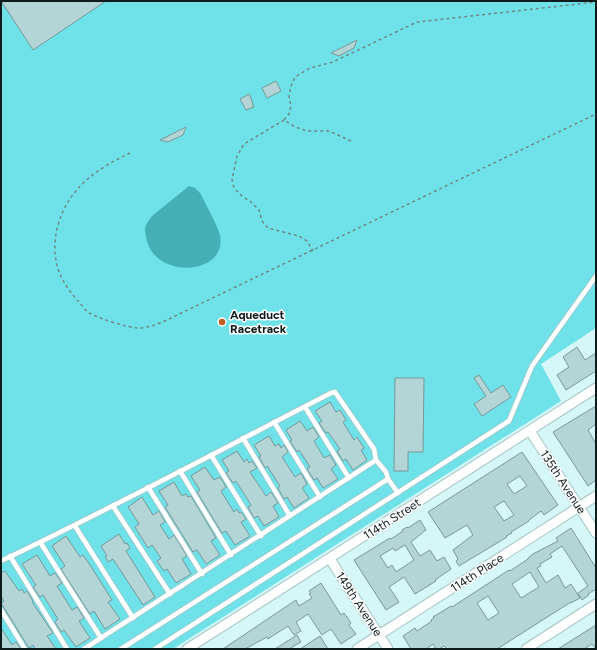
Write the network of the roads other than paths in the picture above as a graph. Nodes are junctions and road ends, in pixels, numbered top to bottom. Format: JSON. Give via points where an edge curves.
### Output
{"nodes":[{"id":1,"x":596,"y":276,"type":"edge"},
{"id":2,"x":596,"y":388,"type":"edge"},
{"id":3,"x":305,"y":407,"type":"junction"},
{"id":4,"x":274,"y":422,"type":"junction"},
{"id":5,"x":530,"y":431,"type":"junction"},
{"id":6,"x":243,"y":438,"type":"junction"},
{"id":7,"x":211,"y":455,"type":"junction"},
{"id":8,"x":376,"y":460,"type":"junction"},
{"id":9,"x":180,"y":471,"type":"junction"},
{"id":10,"x":349,"y":478,"type":"junction"},
{"id":11,"x":388,"y":479,"type":"junction"},
{"id":12,"x":148,"y":488,"type":"junction"},
{"id":13,"x":398,"y":493,"type":"junction"},
{"id":14,"x":596,"y":496,"type":"edge"},
{"id":15,"x":320,"y":497,"type":"junction"},
{"id":16,"x":113,"y":506,"type":"junction"},
{"id":17,"x":579,"y":507,"type":"junction"},
{"id":18,"x":290,"y":516,"type":"junction"},
{"id":19,"x":74,"y":526,"type":"junction"},
{"id":20,"x":596,"y":533,"type":"edge"},
{"id":21,"x":261,"y":536,"type":"junction"},
{"id":22,"x":40,"y":542,"type":"junction"},
{"id":23,"x":231,"y":555,"type":"junction"},
{"id":24,"x":10,"y":556,"type":"junction"},
{"id":25,"x":330,"y":559,"type":"junction"},
{"id":26,"x":1,"y":561,"type":"edge"},
{"id":27,"x":202,"y":574,"type":"junction"},
{"id":28,"x":170,"y":594,"type":"junction"},
{"id":29,"x":596,"y":604,"type":"edge"},
{"id":30,"x":1,"y":610,"type":"edge"},
{"id":31,"x":132,"y":618,"type":"junction"},
{"id":32,"x":379,"y":635,"type":"junction"},
{"id":33,"x":101,"y":638,"type":"junction"},
{"id":34,"x":25,"y":649,"type":"edge"},
{"id":35,"x":67,"y":649,"type":"edge"},
{"id":36,"x":84,"y":649,"type":"edge"},
{"id":37,"x":121,"y":649,"type":"edge"},
{"id":38,"x":155,"y":649,"type":"edge"},
{"id":39,"x":187,"y":649,"type":"edge"},
{"id":40,"x":357,"y":649,"type":"edge"},
{"id":41,"x":388,"y":649,"type":"edge"},
{"id":42,"x":526,"y":649,"type":"edge"}],
"edges":[{"from":1,"to":13,"type":"lane","via":[[532,366],[509,421]]},
{"from":2,"to":5,"type":"street","name":"114th Street"},
{"from":3,"to":4,"type":"lane"},
{"from":3,"to":8,"type":"lane","via":[[336,392],[374,449]]},
{"from":3,"to":10,"type":"lane"},
{"from":4,"to":6,"type":"lane"},
{"from":4,"to":15,"type":"lane"},
{"from":5,"to":17,"type":"street","name":"135th Avenue"},
{"from":5,"to":25,"type":"street","name":"114th Street"},
{"from":6,"to":7,"type":"lane"},
{"from":6,"to":18,"type":"lane"},
{"from":7,"to":9,"type":"lane"},
{"from":7,"to":21,"type":"lane"},
{"from":8,"to":10,"type":"lane"},
{"from":8,"to":11,"type":"lane","via":[[386,472]]},
{"from":9,"to":12,"type":"lane"},
{"from":9,"to":23,"type":"lane"},
{"from":10,"to":15,"type":"lane"},
{"from":11,"to":13,"type":"lane"},
{"from":11,"to":37,"type":"lane"},
{"from":12,"to":16,"type":"lane"},
{"from":12,"to":27,"type":"lane"},
{"from":13,"to":38,"type":"lane"},
{"from":14,"to":17,"type":"street","name":"114th Place"},
{"from":15,"to":18,"type":"lane"},
{"from":16,"to":19,"type":"lane"},
{"from":16,"to":28,"type":"lane"},
{"from":17,"to":20,"type":"street","name":"135th Avenue"},
{"from":17,"to":32,"type":"street","name":"114th Place"},
{"from":18,"to":21,"type":"lane"},
{"from":19,"to":22,"type":"lane"},
{"from":19,"to":31,"type":"lane"},
{"from":21,"to":23,"type":"lane"},
{"from":22,"to":24,"type":"lane"},
{"from":22,"to":33,"type":"lane"},
{"from":23,"to":27,"type":"lane"},
{"from":24,"to":26,"type":"lane"},
{"from":24,"to":35,"type":"lane"},
{"from":25,"to":32,"type":"street","name":"149th Avenue"},
{"from":25,"to":39,"type":"street","name":"114th Street"},
{"from":27,"to":28,"type":"lane"},
{"from":28,"to":31,"type":"lane"},
{"from":29,"to":42,"type":"street"},
{"from":30,"to":34,"type":"lane"},
{"from":31,"to":33,"type":"lane"},
{"from":32,"to":40,"type":"street","name":"114th Place"},
{"from":32,"to":41,"type":"street","name":"149th Avenue"},
{"from":33,"to":36,"type":"lane"}]}
